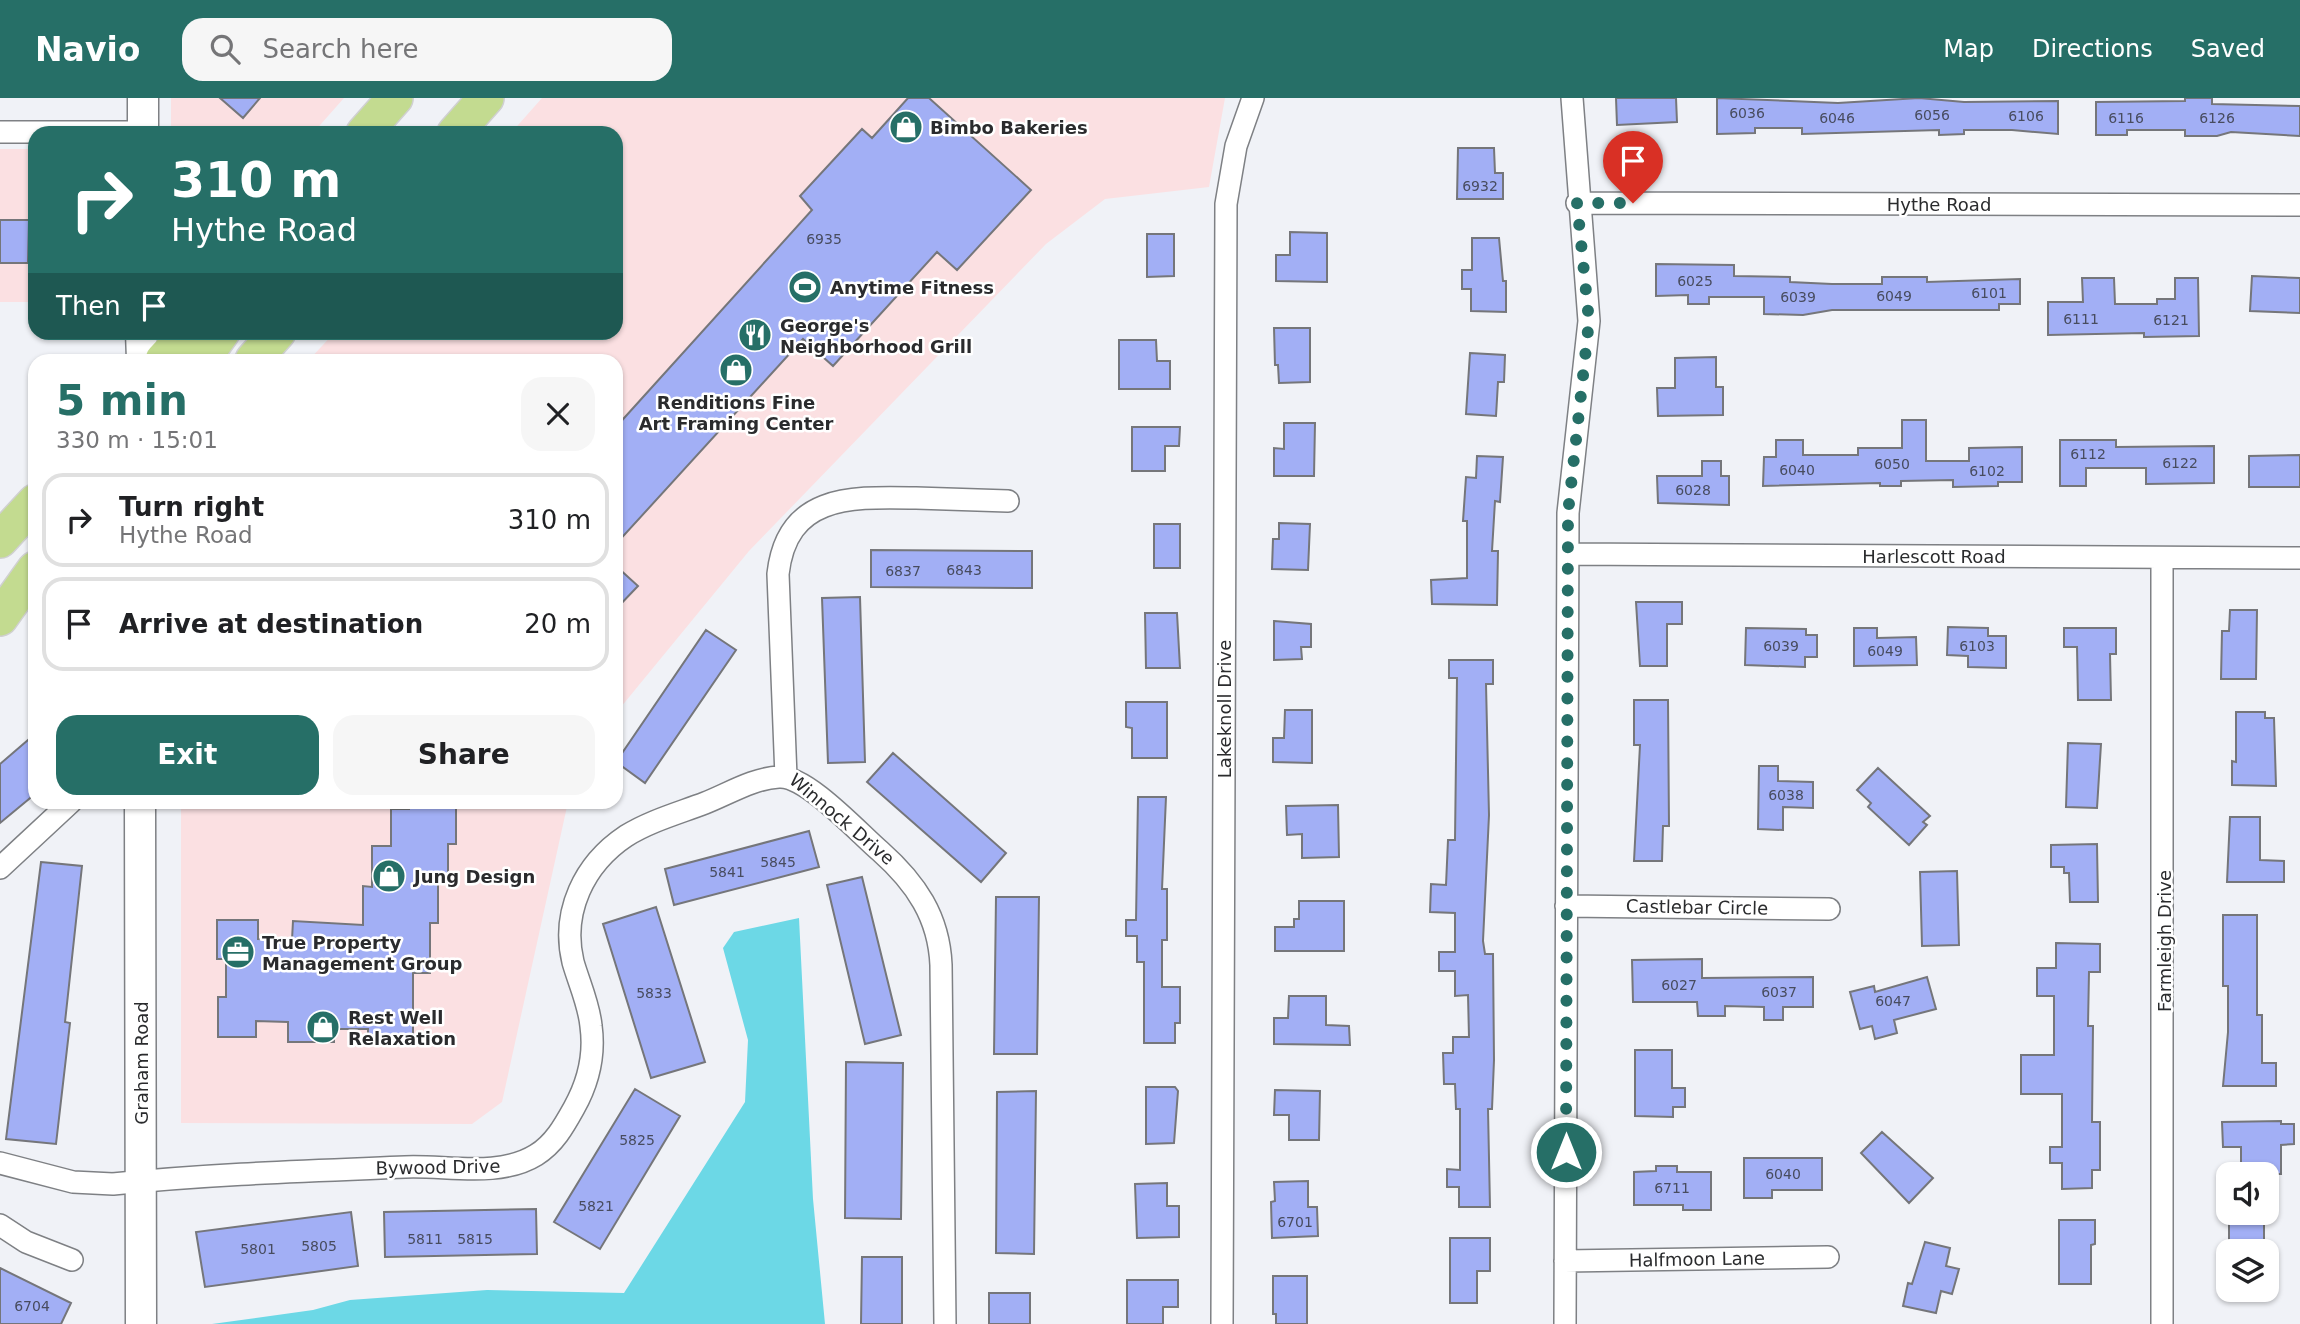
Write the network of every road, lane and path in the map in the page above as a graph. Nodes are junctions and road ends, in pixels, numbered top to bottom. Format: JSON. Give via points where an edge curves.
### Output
{"nodes":[{"id":1,"x":144,"y":98,"type":"edge"},
{"id":2,"x":394,"y":98,"type":"edge"},
{"id":3,"x":486,"y":98,"type":"edge"},
{"id":4,"x":1253,"y":98,"type":"edge"},
{"id":5,"x":1572,"y":98,"type":"edge"},
{"id":6,"x":144,"y":126,"type":"edge"},
{"id":7,"x":369,"y":126,"type":"edge"},
{"id":8,"x":461,"y":126,"type":"edge"},
{"id":9,"x":0,"y":132,"type":"edge"},
{"id":10,"x":28,"y":132,"type":"edge"},
{"id":11,"x":1577,"y":203,"type":"junction"},
{"id":12,"x":2300,"y":205,"type":"edge"},
{"id":13,"x":181,"y":340,"type":"edge"},
{"id":14,"x":271,"y":340,"type":"edge"},
{"id":15,"x":168,"y":354,"type":"edge"},
{"id":16,"x":258,"y":354,"type":"edge"},
{"id":17,"x":1008,"y":500,"type":"dead end"},
{"id":18,"x":28,"y":510,"type":"edge"},
{"id":19,"x":0,"y":540,"type":"edge"},
{"id":20,"x":1568,"y":554,"type":"junction"},
{"id":21,"x":2162,"y":558,"type":"junction"},
{"id":22,"x":2300,"y":558,"type":"edge"},
{"id":23,"x":28,"y":579,"type":"edge"},
{"id":24,"x":28,"y":615,"type":"edge"},
{"id":25,"x":0,"y":618,"type":"edge"},
{"id":26,"x":0,"y":646,"type":"edge"},
{"id":27,"x":786,"y":776,"type":"junction"},
{"id":28,"x":63,"y":809,"type":"edge"},
{"id":29,"x":140,"y":809,"type":"edge"},
{"id":30,"x":0,"y":868,"type":"edge"},
{"id":31,"x":1566,"y":906,"type":"junction"},
{"id":32,"x":1829,"y":909,"type":"dead end"},
{"id":33,"x":0,"y":1163,"type":"edge"},
{"id":34,"x":142,"y":1181,"type":"junction"},
{"id":35,"x":0,"y":1225,"type":"edge"},
{"id":36,"x":1828,"y":1258,"type":"dead end"},
{"id":37,"x":72,"y":1259,"type":"dead end"},
{"id":38,"x":1565,"y":1261,"type":"junction"},
{"id":39,"x":141,"y":1324,"type":"edge"},
{"id":40,"x":945,"y":1324,"type":"edge"},
{"id":41,"x":1222,"y":1324,"type":"edge"},
{"id":42,"x":1565,"y":1324,"type":"edge"},
{"id":43,"x":2162,"y":1324,"type":"edge"}],
"edges":[{"from":1,"to":6,"type":"street"},
{"from":2,"to":7,"type":"main road"},
{"from":3,"to":8,"type":"main road"},
{"from":4,"to":41,"type":"street","name":"Lakeknoll Drive","via":[[1236,146],[1226,204]]},
{"from":5,"to":11,"type":"street"},
{"from":9,"to":10,"type":"street"},
{"from":11,"to":12,"type":"street","name":"Hythe Road"},
{"from":11,"to":20,"type":"street","via":[[1589,321],[1568,513]]},
{"from":13,"to":15,"type":"main road"},
{"from":14,"to":16,"type":"main road"},
{"from":17,"to":27,"type":"street","name":"Winnock Drive","via":[[853,497],[816,509],[795,529],[781,555],[777,583]]},
{"from":18,"to":19,"type":"main road"},
{"from":20,"to":21,"type":"street","name":"Harlescott Road"},
{"from":20,"to":31,"type":"street"},
{"from":21,"to":22,"type":"street","name":"Harlescott Road"},
{"from":21,"to":43,"type":"street","name":"Farmleigh Drive"},
{"from":23,"to":25,"type":"main road"},
{"from":24,"to":26,"type":"main road"},
{"from":27,"to":34,"type":"street","name":"Bywood Drive","via":[[763,780],[636,831],[604,854],[586,877],[574,905],[570,935],[591,1024],[590,1066],[579,1100],[561,1129],[536,1155],[514,1165],[494,1167]]},
{"from":27,"to":40,"type":"street","name":"Winnock Drive","via":[[804,785],[905,874],[923,898],[938,936]]},
{"from":28,"to":30,"type":"street"},
{"from":29,"to":34,"type":"street","name":"Graham Road"},
{"from":31,"to":32,"type":"street","name":"Castlebar Circle"},
{"from":31,"to":38,"type":"street"},
{"from":33,"to":34,"type":"street","name":"Bywood Drive","via":[[82,1183]]},
{"from":34,"to":39,"type":"street","name":"Graham Road"},
{"from":35,"to":37,"type":"street","via":[[26,1242]]},
{"from":36,"to":38,"type":"street","name":"Halfmoon Lane"},
{"from":38,"to":42,"type":"street"}]}
